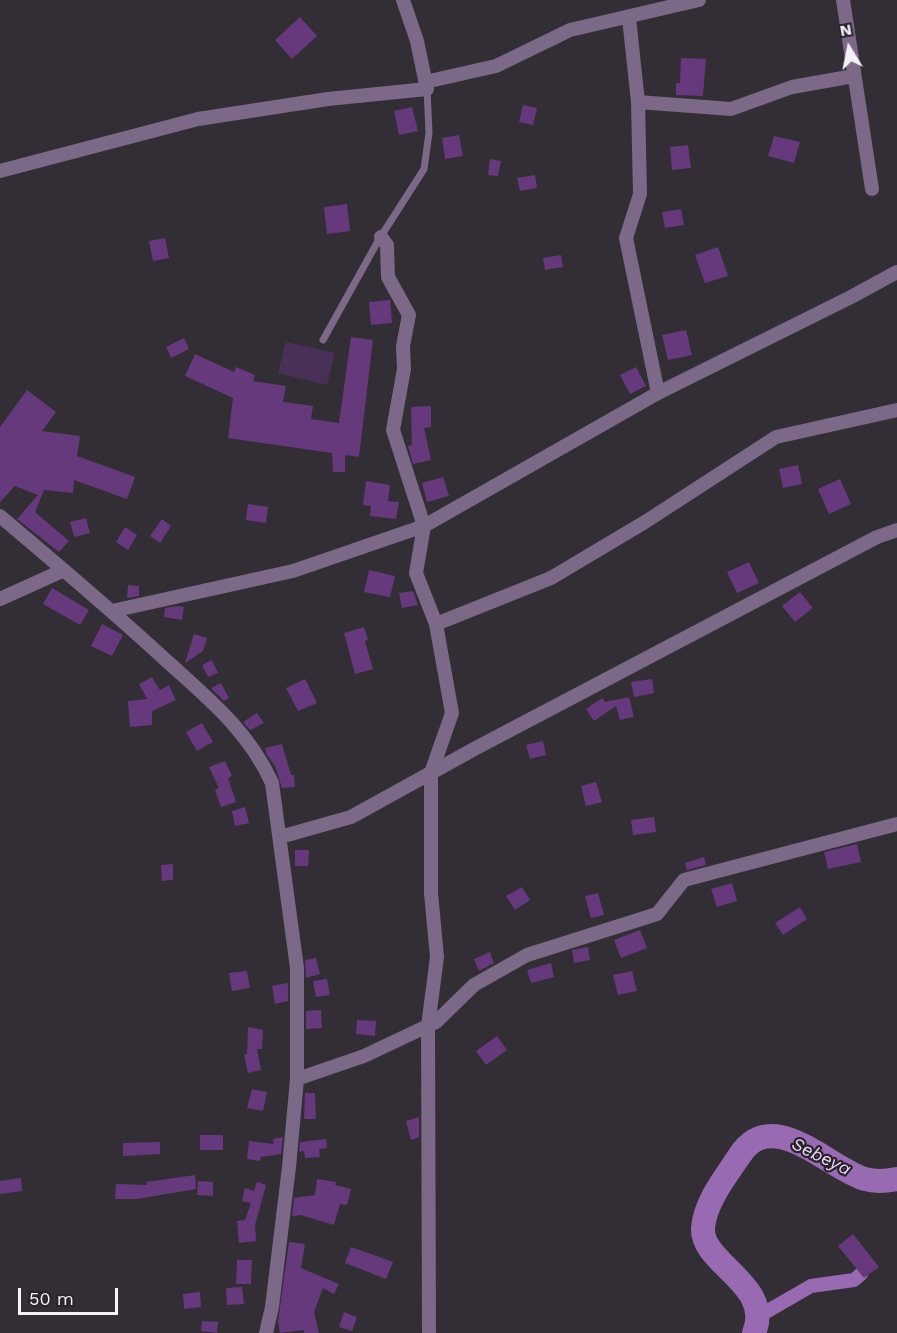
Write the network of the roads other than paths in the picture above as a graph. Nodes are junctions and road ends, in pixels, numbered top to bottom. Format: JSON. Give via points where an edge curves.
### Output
{"nodes":[{"id":1,"x":403,"y":0,"type":"edge"},
{"id":2,"x":699,"y":0,"type":"edge"},
{"id":3,"x":843,"y":0,"type":"edge"},
{"id":4,"x":629,"y":18,"type":"junction"},
{"id":5,"x":854,"y":76,"type":"junction"},
{"id":6,"x":426,"y":86,"type":"junction"},
{"id":7,"x":638,"y":102,"type":"junction"},
{"id":8,"x":0,"y":171,"type":"edge"},
{"id":9,"x":872,"y":189,"type":"dead end"},
{"id":10,"x":381,"y":237,"type":"junction"},
{"id":11,"x":897,"y":272,"type":"edge"},
{"id":12,"x":323,"y":340,"type":"dead end"},
{"id":13,"x":658,"y":393,"type":"junction"},
{"id":14,"x":897,"y":410,"type":"edge"},
{"id":15,"x":0,"y":516,"type":"edge"},
{"id":16,"x":424,"y":526,"type":"junction"},
{"id":17,"x":897,"y":530,"type":"edge"},
{"id":18,"x":64,"y":570,"type":"junction"},
{"id":19,"x":0,"y":599,"type":"edge"},
{"id":20,"x":112,"y":611,"type":"junction"},
{"id":21,"x":436,"y":624,"type":"junction"},
{"id":22,"x":431,"y":773,"type":"junction"},
{"id":23,"x":897,"y":824,"type":"edge"},
{"id":24,"x":280,"y":837,"type":"junction"},
{"id":25,"x":428,"y":1026,"type":"junction"},
{"id":26,"x":297,"y":1079,"type":"junction"},
{"id":27,"x":266,"y":1333,"type":"edge"},
{"id":28,"x":429,"y":1333,"type":"edge"}],
"edges":[{"from":1,"to":6,"type":"street"},
{"from":2,"to":4,"type":"street"},
{"from":3,"to":5,"type":"street"},
{"from":4,"to":6,"type":"street","via":[[570,30],[496,66]]},
{"from":4,"to":7,"type":"street"},
{"from":5,"to":7,"type":"street","via":[[792,87],[731,109]]},
{"from":5,"to":9,"type":"street"},
{"from":6,"to":8,"type":"street","via":[[198,118]]},
{"from":6,"to":10,"type":"lane","via":[[429,133],[424,169]]},
{"from":7,"to":13,"type":"street","via":[[640,194],[626,238]]},
{"from":10,"to":12,"type":"lane"},
{"from":10,"to":16,"type":"street","via":[[387,246],[388,277],[409,315],[393,430]]},
{"from":11,"to":13,"type":"street"},
{"from":13,"to":16,"type":"street"},
{"from":14,"to":21,"type":"street","via":[[776,437],[551,578]]},
{"from":15,"to":18,"type":"street"},
{"from":16,"to":20,"type":"street","via":[[293,571]]},
{"from":16,"to":21,"type":"street","via":[[416,573]]},
{"from":17,"to":22,"type":"street"},
{"from":18,"to":19,"type":"street"},
{"from":18,"to":20,"type":"street"},
{"from":20,"to":24,"type":"street","via":[[233,722],[250,743],[272,783]]},
{"from":21,"to":22,"type":"street","via":[[452,713]]},
{"from":22,"to":24,"type":"street","via":[[351,817]]},
{"from":22,"to":25,"type":"street","via":[[431,893],[437,957]]},
{"from":23,"to":25,"type":"street","via":[[684,880],[657,914],[527,955],[474,986]]},
{"from":24,"to":26,"type":"street","via":[[297,968]]},
{"from":25,"to":26,"type":"street","via":[[364,1056]]},
{"from":25,"to":28,"type":"street"},
{"from":26,"to":27,"type":"street","via":[[288,1179]]}]}
